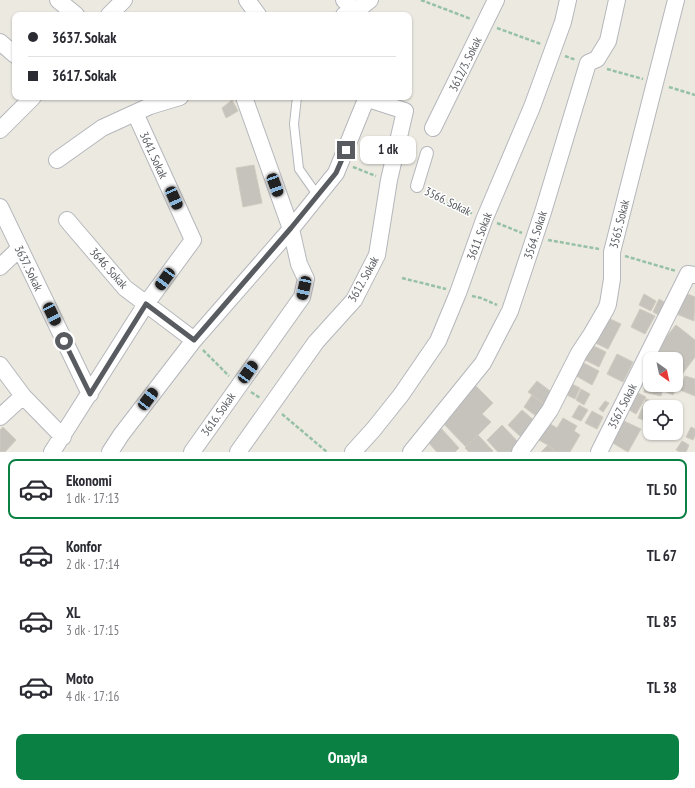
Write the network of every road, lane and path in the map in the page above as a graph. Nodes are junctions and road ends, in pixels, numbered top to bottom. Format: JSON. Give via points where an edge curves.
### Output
{"nodes":[{"id":1,"x":58,"y":0,"type":"edge"},
{"id":2,"x":124,"y":0,"type":"edge"},
{"id":3,"x":247,"y":0,"type":"edge"},
{"id":4,"x":344,"y":0,"type":"edge"},
{"id":5,"x":370,"y":0,"type":"edge"},
{"id":6,"x":496,"y":0,"type":"edge"},
{"id":7,"x":568,"y":0,"type":"edge"},
{"id":8,"x":617,"y":0,"type":"edge"},
{"id":9,"x":676,"y":0,"type":"edge"},
{"id":10,"x":72,"y":12,"type":"edge"},
{"id":11,"x":112,"y":12,"type":"edge"},
{"id":12,"x":256,"y":12,"type":"edge"},
{"id":13,"x":351,"y":12,"type":"edge"},
{"id":14,"x":355,"y":12,"type":"edge"},
{"id":15,"x":0,"y":42,"type":"edge"},
{"id":16,"x":12,"y":52,"type":"edge"},
{"id":17,"x":30,"y":100,"type":"edge"},
{"id":18,"x":170,"y":100,"type":"edge"},
{"id":19,"x":245,"y":100,"type":"edge"},
{"id":20,"x":297,"y":100,"type":"edge"},
{"id":21,"x":367,"y":100,"type":"edge"},
{"id":22,"x":374,"y":100,"type":"edge"},
{"id":23,"x":135,"y":113,"type":"junction"},
{"id":24,"x":433,"y":128,"type":"dead end"},
{"id":25,"x":0,"y":130,"type":"edge"},
{"id":26,"x":427,"y":153,"type":"dead end"},
{"id":27,"x":57,"y":160,"type":"dead end"},
{"id":28,"x":340,"y":163,"type":"junction"},
{"id":29,"x":389,"y":180,"type":"junction"},
{"id":30,"x":417,"y":186,"type":"joint"},
{"id":31,"x":318,"y":196,"type":"junction"},
{"id":32,"x":0,"y":207,"type":"edge"},
{"id":33,"x":485,"y":218,"type":"junction"},
{"id":34,"x":67,"y":220,"type":"dead end"},
{"id":35,"x":291,"y":228,"type":"junction"},
{"id":36,"x":534,"y":238,"type":"junction"},
{"id":37,"x":20,"y":248,"type":"junction"},
{"id":38,"x":612,"y":252,"type":"junction"},
{"id":39,"x":0,"y":267,"type":"edge"},
{"id":40,"x":691,"y":275,"type":"edge"},
{"id":41,"x":146,"y":304,"type":"junction"},
{"id":42,"x":194,"y":340,"type":"junction"},
{"id":43,"x":0,"y":365,"type":"edge"},
{"id":44,"x":90,"y":394,"type":"junction"},
{"id":45,"x":23,"y":396,"type":"junction"},
{"id":46,"x":0,"y":417,"type":"edge"},
{"id":47,"x":63,"y":437,"type":"junction"},
{"id":48,"x":52,"y":452,"type":"edge"},
{"id":49,"x":110,"y":452,"type":"edge"},
{"id":50,"x":192,"y":452,"type":"edge"},
{"id":51,"x":238,"y":452,"type":"edge"},
{"id":52,"x":354,"y":452,"type":"edge"},
{"id":53,"x":411,"y":452,"type":"edge"},
{"id":54,"x":520,"y":452,"type":"edge"},
{"id":55,"x":599,"y":452,"type":"edge"}],
"edges":[{"from":1,"to":10,"type":"street"},
{"from":2,"to":11,"type":"street"},
{"from":3,"to":12,"type":"street"},
{"from":4,"to":13,"type":"street"},
{"from":5,"to":14,"type":"street"},
{"from":6,"to":24,"type":"street","name":"3612/3. Sokak"},
{"from":7,"to":33,"type":"street","name":"3611. Sokak","via":[[563,22],[532,107]]},
{"from":8,"to":36,"type":"street","name":"3564. Sokak","via":[[608,41],[597,59],[588,63]]},
{"from":9,"to":38,"type":"street","name":"3565. Sokak"},
{"from":15,"to":16,"type":"street"},
{"from":17,"to":25,"type":"street"},
{"from":18,"to":23,"type":"street"},
{"from":19,"to":35,"type":"street","name":"3616. Sokak"},
{"from":20,"to":31,"type":"lane","via":[[294,124],[300,170]]},
{"from":21,"to":28,"type":"street"},
{"from":22,"to":29,"type":"street","name":"3612. Sokak","via":[[405,111]]},
{"from":23,"to":27,"type":"street","via":[[102,128]]},
{"from":23,"to":41,"type":"street","name":"3641. Sokak","via":[[193,240]]},
{"from":26,"to":30,"type":"street"},
{"from":28,"to":29,"type":"path"},
{"from":28,"to":31,"type":"street","via":[[336,173]]},
{"from":29,"to":51,"type":"street","name":"3612. Sokak","via":[[377,255],[354,300],[316,342]]},
{"from":30,"to":33,"type":"path","name":"3566. Sokak","via":[[443,202]]},
{"from":31,"to":35,"type":"street"},
{"from":32,"to":37,"type":"street","name":"3637. Sokak"},
{"from":33,"to":36,"type":"path","name":"3566. Sokak"},
{"from":33,"to":52,"type":"street","name":"3611. Sokak","via":[[438,341],[401,395]]},
{"from":34,"to":41,"type":"street","name":"3646. Sokak","via":[[125,288]]},
{"from":35,"to":42,"type":"street"},
{"from":35,"to":50,"type":"street","name":"3616. Sokak","via":[[299,264],[306,279],[302,297]]},
{"from":36,"to":38,"type":"path","name":"3566. Sokak"},
{"from":36,"to":53,"type":"street","name":"3564. Sokak","via":[[510,311],[483,363]]},
{"from":37,"to":39,"type":"street"},
{"from":37,"to":44,"type":"street","name":"3637. Sokak"},
{"from":38,"to":40,"type":"path","name":"3566. Sokak"},
{"from":38,"to":54,"type":"street","name":"3565. Sokak","via":[[612,279],[606,309],[579,353],[550,410]]},
{"from":40,"to":55,"type":"street","name":"3567. Sokak"},
{"from":41,"to":42,"type":"street","name":"3646. Sokak"},
{"from":41,"to":44,"type":"street"},
{"from":42,"to":49,"type":"street"},
{"from":43,"to":45,"type":"street"},
{"from":44,"to":47,"type":"street"},
{"from":45,"to":46,"type":"street"},
{"from":45,"to":47,"type":"street"},
{"from":47,"to":48,"type":"street"}]}
